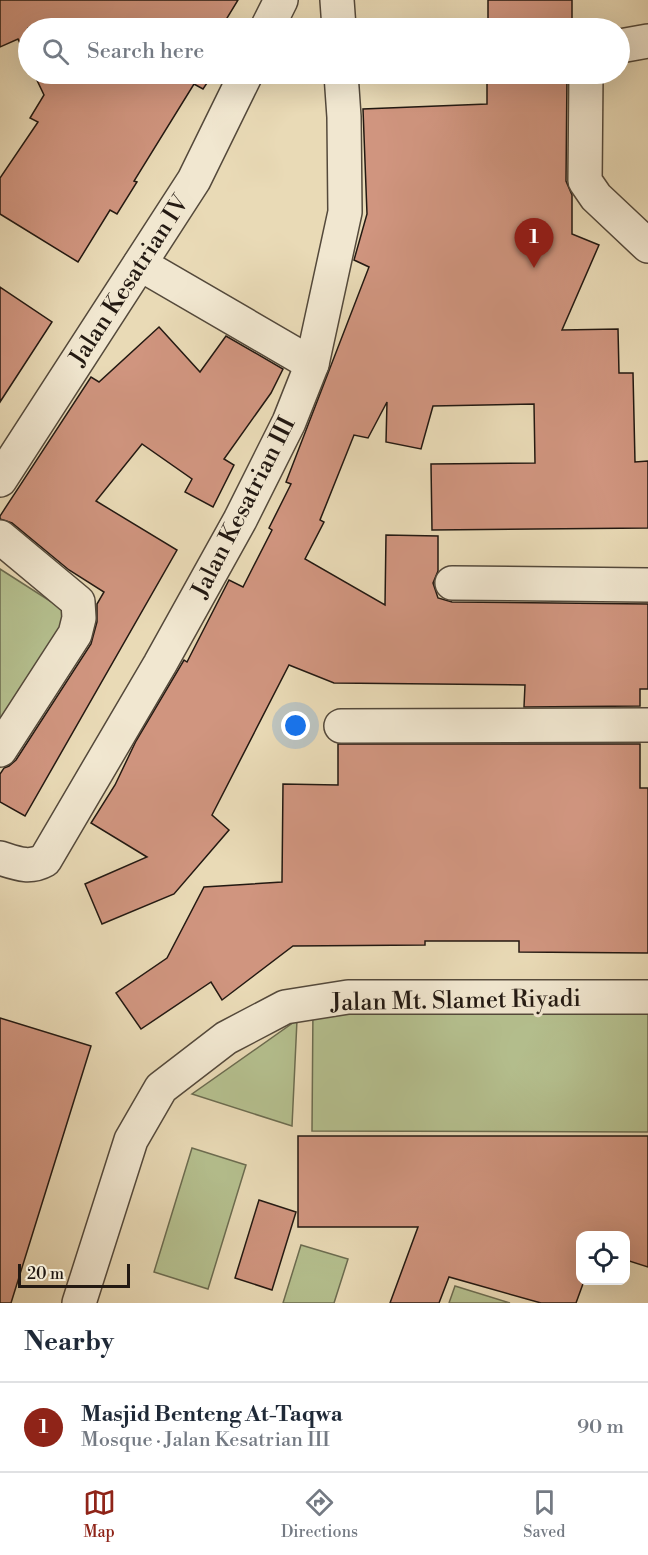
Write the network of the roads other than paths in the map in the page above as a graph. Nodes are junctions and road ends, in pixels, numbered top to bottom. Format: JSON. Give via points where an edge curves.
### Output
{"nodes":[{"id":1,"x":281,"y":0,"type":"edge"},
{"id":2,"x":337,"y":0,"type":"edge"},
{"id":3,"x":272,"y":18,"type":"edge"},
{"id":4,"x":338,"y":18,"type":"edge"},
{"id":5,"x":648,"y":41,"type":"edge"},
{"id":6,"x":630,"y":44,"type":"edge"},
{"id":7,"x":241,"y":84,"type":"edge"},
{"id":8,"x":342,"y":84,"type":"edge"},
{"id":9,"x":586,"y":84,"type":"edge"},
{"id":10,"x":648,"y":246,"type":"edge"},
{"id":11,"x":140,"y":264,"type":"junction"},
{"id":12,"x":312,"y":364,"type":"junction"},
{"id":13,"x":0,"y":480,"type":"edge"},
{"id":14,"x":0,"y":537,"type":"edge"},
{"id":15,"x":452,"y":584,"type":"dead end"},
{"id":16,"x":648,"y":585,"type":"edge"},
{"id":17,"x":648,"y":725,"type":"edge"},
{"id":18,"x":341,"y":726,"type":"dead end"},
{"id":19,"x":0,"y":750,"type":"edge"},
{"id":20,"x":0,"y":858,"type":"edge"},
{"id":21,"x":648,"y":998,"type":"edge"},
{"id":22,"x":79,"y":1303,"type":"edge"}],
"edges":[{"from":1,"to":3,"type":"street"},
{"from":2,"to":4,"type":"street"},
{"from":5,"to":6,"type":"street"},
{"from":7,"to":11,"type":"street","name":"Jalan Kesatrian IV","via":[[194,180]]},
{"from":8,"to":12,"type":"street","name":"Jalan Kesatrian III","via":[[345,212]]},
{"from":9,"to":10,"type":"street","via":[[585,181],[596,197]]},
{"from":11,"to":12,"type":"street"},
{"from":11,"to":13,"type":"street","name":"Jalan Kesatrian IV"},
{"from":12,"to":20,"type":"street","name":"Jalan Kesatrian III","via":[[289,422],[240,520],[45,860],[29,866]]},
{"from":14,"to":19,"type":"street","via":[[78,602],[79,618],[75,634]]},
{"from":15,"to":16,"type":"street"},
{"from":17,"to":18,"type":"street"},
{"from":21,"to":22,"type":"street","name":"Jalan Mt. Slamet Riyadi","via":[[348,998],[285,1007],[226,1038],[161,1088],[131,1140]]}]}
